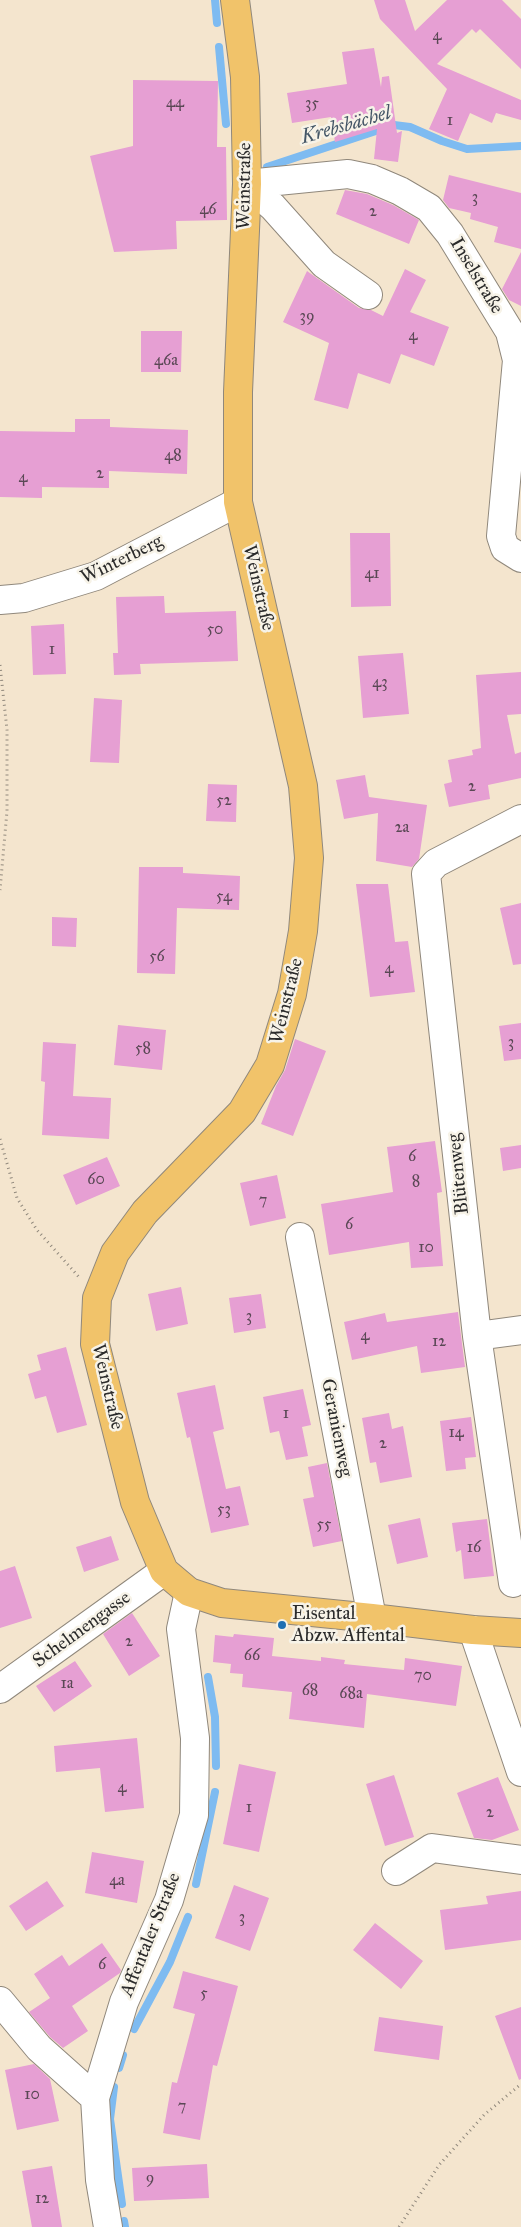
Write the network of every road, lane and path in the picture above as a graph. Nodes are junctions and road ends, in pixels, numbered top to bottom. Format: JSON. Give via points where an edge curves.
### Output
{"nodes":[{"id":1,"x":235,"y":0,"type":"edge"},
{"id":2,"x":247,"y":184,"type":"junction"},
{"id":3,"x":368,"y":294,"type":"dead end"},
{"id":4,"x":515,"y":333,"type":"edge"},
{"id":5,"x":238,"y":502,"type":"junction"},
{"id":6,"x":521,"y":558,"type":"edge"},
{"id":7,"x":0,"y":600,"type":"edge"},
{"id":8,"x":0,"y":665,"type":"edge"},
{"id":9,"x":521,"y":819,"type":"edge"},
{"id":10,"x":0,"y":890,"type":"edge"},
{"id":11,"x":0,"y":1139,"type":"edge"},
{"id":12,"x":300,"y":1238,"type":"dead end"},
{"id":13,"x":97,"y":1298,"type":"junction"},
{"id":14,"x":521,"y":1330,"type":"edge"},
{"id":15,"x":477,"y":1336,"type":"junction"},
{"id":16,"x":164,"y":1571,"type":"junction"},
{"id":17,"x":513,"y":1583,"type":"dead end"},
{"id":18,"x":189,"y":1592,"type":"junction"},
{"id":19,"x":372,"y":1618,"type":"junction"},
{"id":20,"x":473,"y":1630,"type":"junction"},
{"id":21,"x":521,"y":1633,"type":"edge"},
{"id":22,"x":0,"y":1689,"type":"edge"},
{"id":23,"x":521,"y":1772,"type":"edge"},
{"id":24,"x":521,"y":1860,"type":"edge"},
{"id":25,"x":396,"y":1871,"type":"dead end"},
{"id":26,"x":0,"y":2001,"type":"edge"},
{"id":27,"x":521,"y":2084,"type":"edge"},
{"id":28,"x":95,"y":2098,"type":"junction"},
{"id":29,"x":108,"y":2227,"type":"edge"},
{"id":30,"x":399,"y":2227,"type":"edge"}],
"edges":[{"from":1,"to":2,"type":"main road","name":"Weinstraße","via":[[245,77]]},
{"from":2,"to":3,"type":"street","via":[[273,207],[324,264]]},
{"from":2,"to":4,"type":"street","name":"Inselstraße","via":[[348,174],[372,179],[400,191],[429,208],[450,234]]},
{"from":2,"to":5,"type":"main road","name":"Weinstraße","via":[[238,392]]},
{"from":4,"to":6,"type":"street","name":"Inselstraße","via":[[517,360],[501,536],[505,548]]},
{"from":5,"to":7,"type":"street","name":"Winterberg","via":[[96,576],[24,598]]},
{"from":5,"to":13,"type":"main road","name":"Weinstraße","via":[[304,786],[309,858],[303,931],[292,994],[270,1065],[242,1112],[144,1212],[115,1253]]},
{"from":8,"to":10,"type":"path","via":[[7,730],[7,811]]},
{"from":9,"to":15,"type":"street","name":"Blütenweg","via":[[436,862],[426,874]]},
{"from":11,"to":13,"type":"path","via":[[17,1198],[37,1230]]},
{"from":12,"to":19,"type":"street","name":"Geranienweg"},
{"from":13,"to":16,"type":"main road","name":"Weinstraße","via":[[95,1344],[135,1502]]},
{"from":14,"to":15,"type":"street"},
{"from":15,"to":17,"type":"street","name":"Blütenweg"},
{"from":16,"to":18,"type":"main road","name":"Weinstraße"},
{"from":16,"to":22,"type":"street","name":"Schelmengasse"},
{"from":18,"to":19,"type":"main road","name":"Weinstraße","via":[[222,1603]]},
{"from":18,"to":28,"type":"street","name":"Affentaler Straße","via":[[181,1629],[195,1738],[194,1815],[170,1900],[124,2002]]},
{"from":19,"to":20,"type":"main road","name":"Weinstraße"},
{"from":20,"to":21,"type":"main road","name":"Weinstraße"},
{"from":20,"to":23,"type":"street"},
{"from":24,"to":25,"type":"street","via":[[432,1848]]},
{"from":26,"to":28,"type":"street","via":[[39,2048]]},
{"from":27,"to":30,"type":"path","via":[[484,2114],[440,2165]]},
{"from":28,"to":29,"type":"street","name":"Affentaler Straße","via":[[100,2180]]}]}
